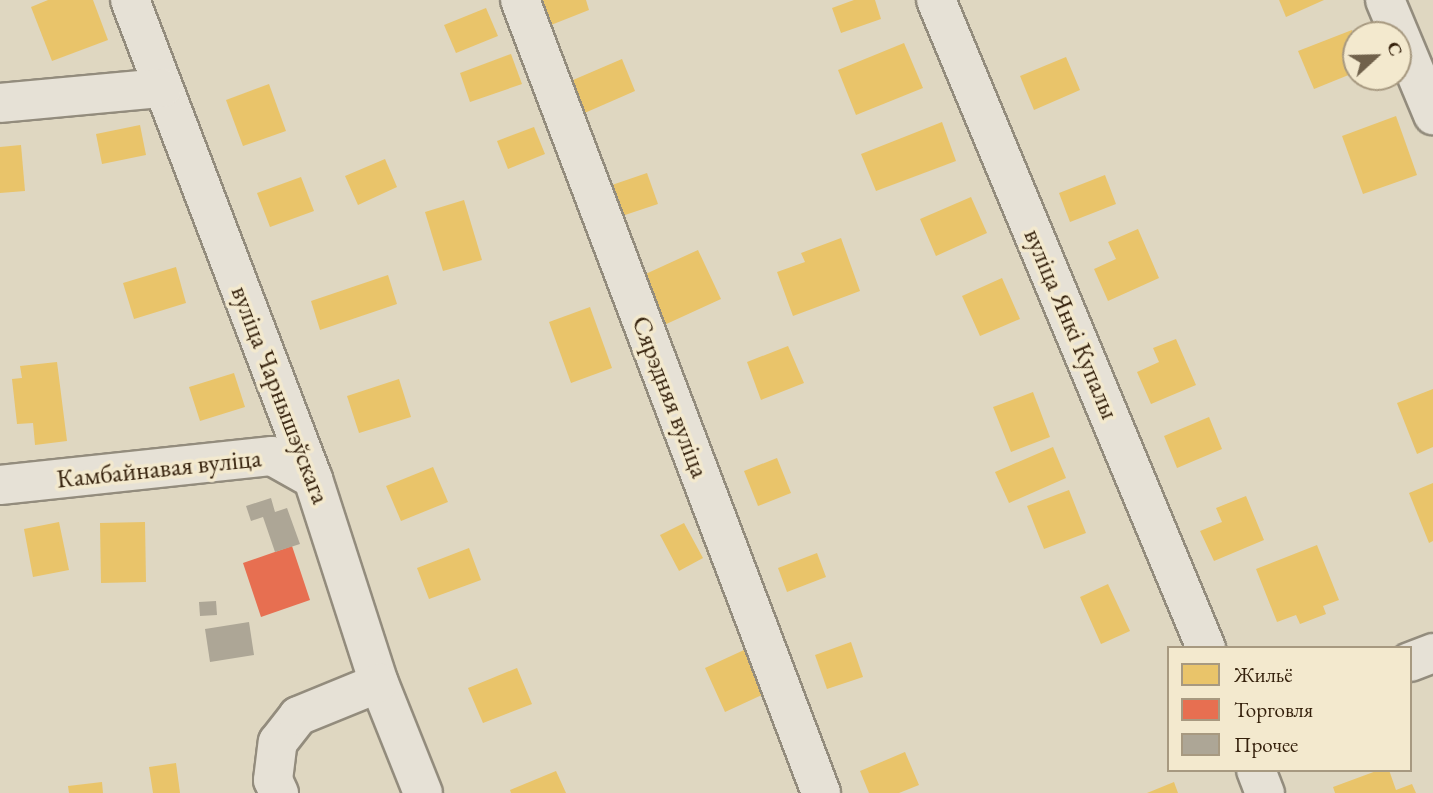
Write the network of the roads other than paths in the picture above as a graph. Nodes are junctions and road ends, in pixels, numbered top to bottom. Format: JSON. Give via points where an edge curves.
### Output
{"nodes":[{"id":1,"x":130,"y":0,"type":"edge"},
{"id":2,"x":520,"y":0,"type":"edge"},
{"id":3,"x":936,"y":0,"type":"edge"},
{"id":4,"x":1385,"y":0,"type":"edge"},
{"id":5,"x":162,"y":88,"type":"junction"},
{"id":6,"x":0,"y":103,"type":"edge"},
{"id":7,"x":1433,"y":115,"type":"edge"},
{"id":8,"x":313,"y":479,"type":"junction"},
{"id":9,"x":0,"y":485,"type":"edge"},
{"id":10,"x":1205,"y":646,"type":"edge"},
{"id":11,"x":1433,"y":653,"type":"edge"},
{"id":12,"x":1412,"y":661,"type":"edge"},
{"id":13,"x":379,"y":683,"type":"junction"},
{"id":14,"x":1257,"y":772,"type":"edge"},
{"id":15,"x":279,"y":793,"type":"edge"},
{"id":16,"x":423,"y":793,"type":"edge"},
{"id":17,"x":821,"y":793,"type":"edge"},
{"id":18,"x":1265,"y":793,"type":"edge"}],
"edges":[{"from":1,"to":5,"type":"street","name":"вуліца Чарнышэўскага"},
{"from":2,"to":17,"type":"street","name":"Сярэдняя вуліца"},
{"from":3,"to":10,"type":"street","name":"вуліца Янкі Купалы"},
{"from":4,"to":7,"type":"street"},
{"from":5,"to":6,"type":"street"},
{"from":5,"to":8,"type":"street","name":"вуліца Чарнышэўскага"},
{"from":8,"to":9,"type":"street","name":"Камбайнавая вуліца","via":[[272,456]]},
{"from":8,"to":13,"type":"street","name":"вуліца Чарнышэўскага"},
{"from":11,"to":12,"type":"street"},
{"from":13,"to":15,"type":"street","via":[[298,716],[278,742],[273,780]]},
{"from":13,"to":16,"type":"street","name":"вуліца Чарнышэўскага"},
{"from":14,"to":18,"type":"street"}]}
